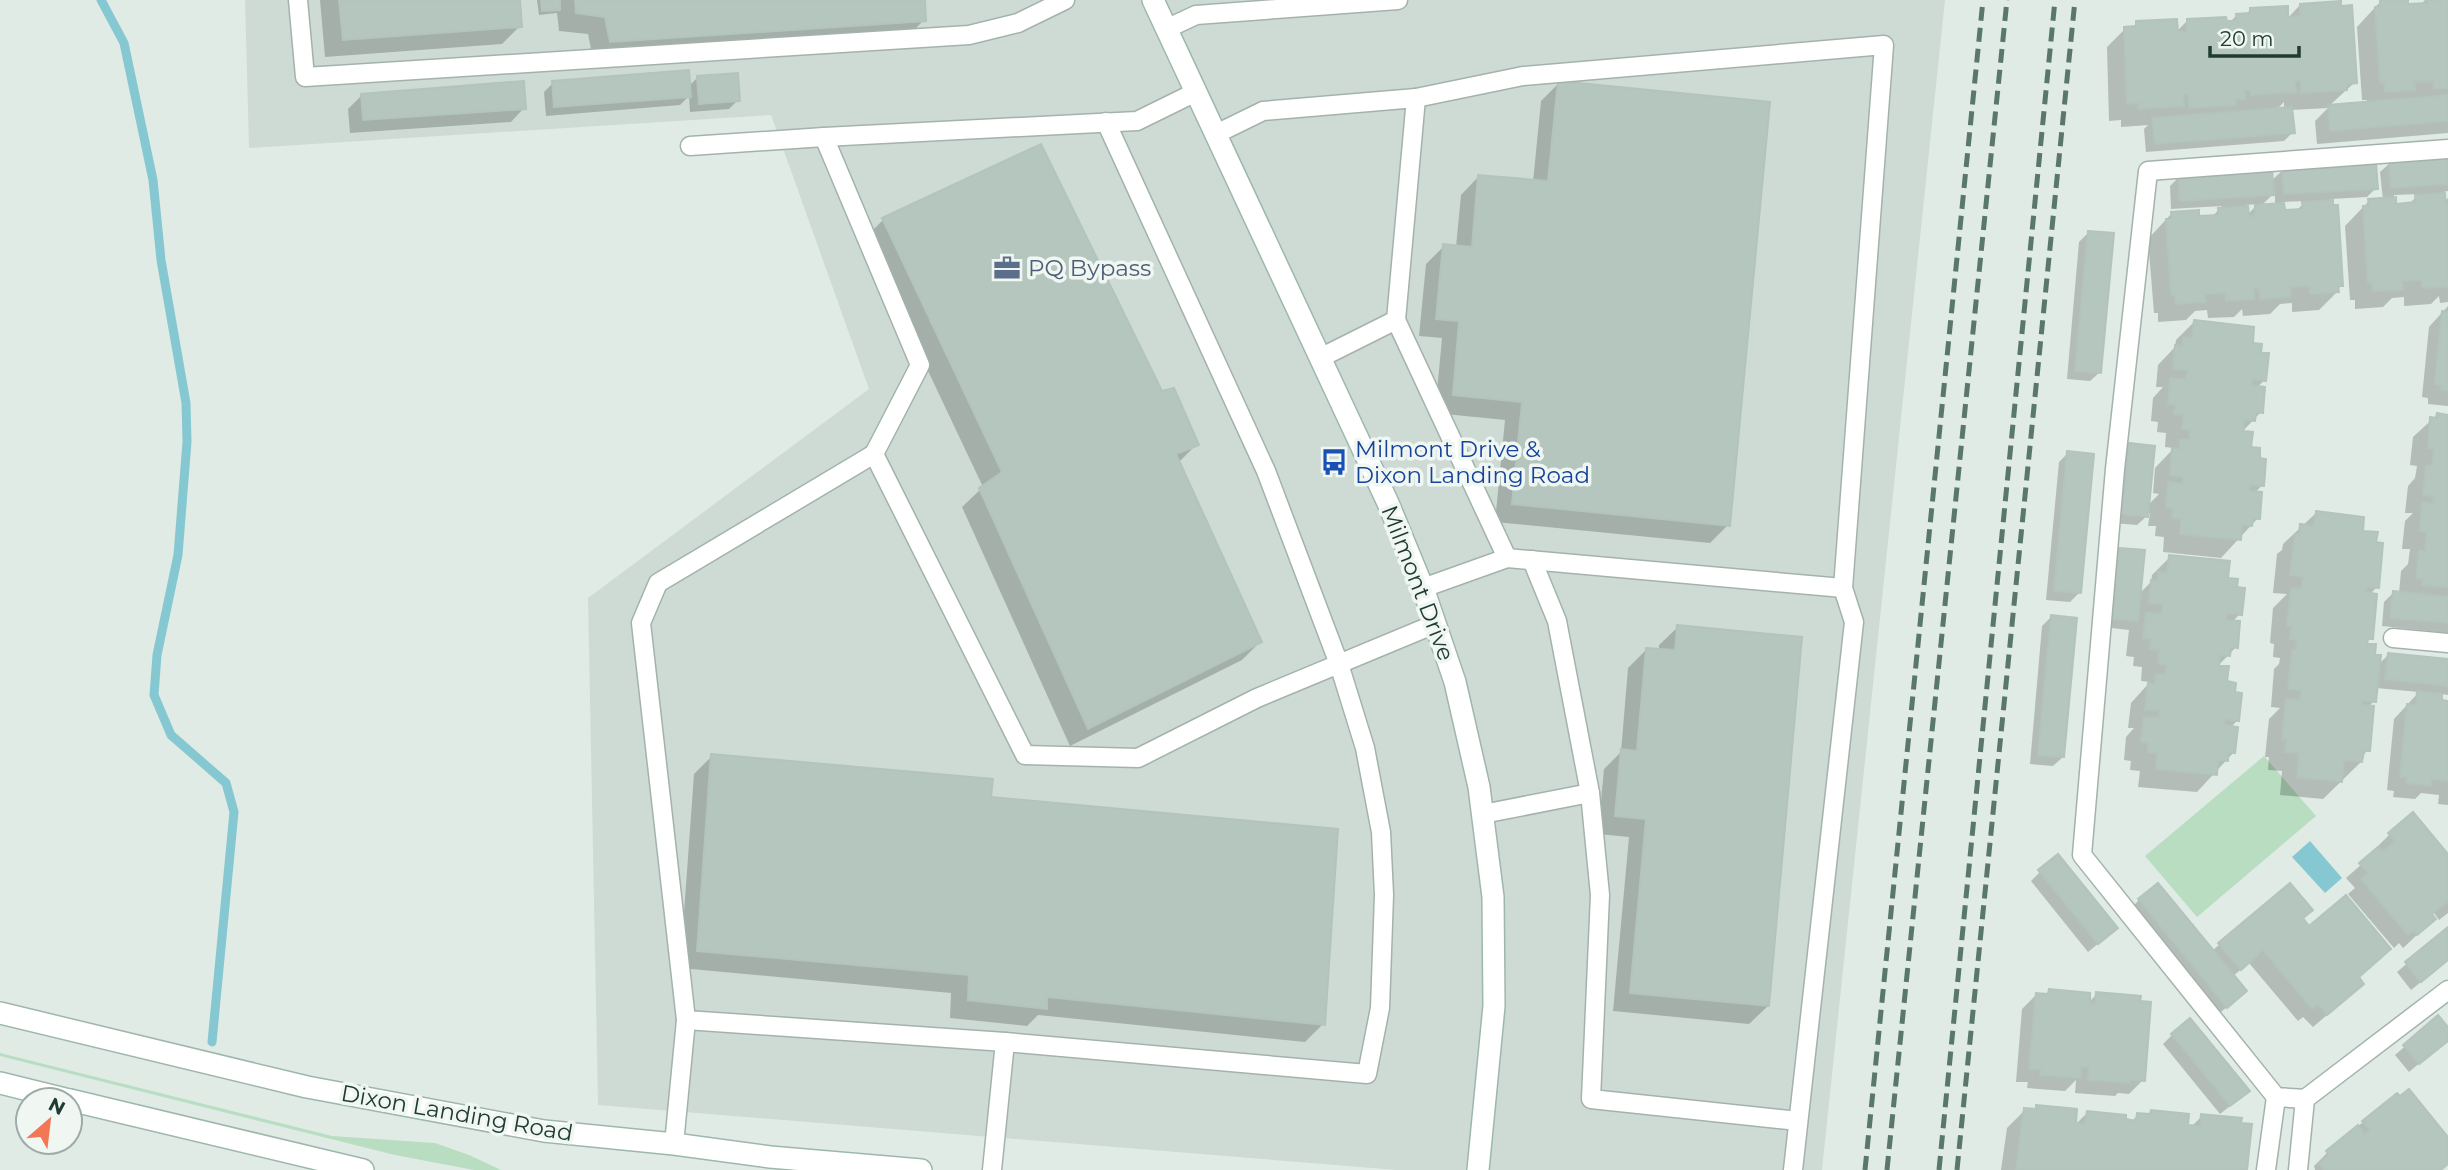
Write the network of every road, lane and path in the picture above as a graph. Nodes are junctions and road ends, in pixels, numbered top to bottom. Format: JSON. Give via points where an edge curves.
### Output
{"nodes":[{"id":1,"x":298,"y":0,"type":"edge"},
{"id":2,"x":1065,"y":0,"type":"edge"},
{"id":3,"x":1153,"y":0,"type":"edge"},
{"id":4,"x":1398,"y":0,"type":"edge"},
{"id":5,"x":1034,"y":7,"type":"edge"},
{"id":6,"x":1166,"y":29,"type":"junction"},
{"id":7,"x":1196,"y":92,"type":"junction"},
{"id":8,"x":1416,"y":98,"type":"junction"},
{"id":9,"x":1106,"y":122,"type":"junction"},
{"id":10,"x":1216,"y":134,"type":"junction"},
{"id":11,"x":824,"y":137,"type":"junction"},
{"id":12,"x":690,"y":146,"type":"dead end"},
{"id":13,"x":2448,"y":149,"type":"edge"},
{"id":14,"x":1396,"y":320,"type":"junction"},
{"id":15,"x":1320,"y":358,"type":"junction"},
{"id":16,"x":874,"y":454,"type":"junction"},
{"id":17,"x":1507,"y":558,"type":"junction"},
{"id":18,"x":1532,"y":560,"type":"junction"},
{"id":19,"x":1423,"y":588,"type":"junction"},
{"id":20,"x":1843,"y":588,"type":"junction"},
{"id":21,"x":1435,"y":624,"type":"junction"},
{"id":22,"x":2393,"y":638,"type":"dead end"},
{"id":23,"x":2448,"y":643,"type":"edge"},
{"id":24,"x":1339,"y":664,"type":"junction"},
{"id":25,"x":1590,"y":793,"type":"junction"},
{"id":26,"x":1483,"y":814,"type":"junction"},
{"id":27,"x":2448,"y":990,"type":"edge"},
{"id":28,"x":0,"y":1013,"type":"edge"},
{"id":29,"x":686,"y":1020,"type":"junction"},
{"id":30,"x":1005,"y":1042,"type":"junction"},
{"id":31,"x":2276,"y":1097,"type":"junction"},
{"id":32,"x":2305,"y":1099,"type":"junction"},
{"id":33,"x":84,"y":1104,"type":"edge"},
{"id":34,"x":1798,"y":1121,"type":"junction"},
{"id":35,"x":674,"y":1144,"type":"junction"},
{"id":36,"x":363,"y":1170,"type":"edge"},
{"id":37,"x":921,"y":1170,"type":"edge"},
{"id":38,"x":992,"y":1170,"type":"edge"},
{"id":39,"x":1478,"y":1170,"type":"edge"},
{"id":40,"x":1793,"y":1170,"type":"edge"},
{"id":41,"x":2266,"y":1170,"type":"edge"},
{"id":42,"x":2298,"y":1170,"type":"edge"}],
"edges":[{"from":1,"to":5,"type":"lane","via":[[305,77],[969,35],[1018,23]]},
{"from":2,"to":5,"type":"lane"},
{"from":3,"to":6,"type":"main road","name":"Milmont Drive"},
{"from":4,"to":6,"type":"lane","via":[[1196,15]]},
{"from":6,"to":7,"type":"main road","name":"Milmont Drive"},
{"from":7,"to":9,"type":"lane","via":[[1137,121]]},
{"from":7,"to":10,"type":"main road","name":"Milmont Drive"},
{"from":8,"to":10,"type":"lane","via":[[1263,111]]},
{"from":8,"to":14,"type":"lane"},
{"from":8,"to":20,"type":"lane","via":[[1523,76],[1884,45]]},
{"from":9,"to":11,"type":"lane"},
{"from":9,"to":24,"type":"lane","via":[[1266,471]]},
{"from":10,"to":15,"type":"main road","name":"Milmont Drive"},
{"from":11,"to":12,"type":"lane"},
{"from":11,"to":16,"type":"lane","via":[[920,365]]},
{"from":13,"to":31,"type":"lane","via":[[2148,171],[2115,469],[2082,855]]},
{"from":14,"to":15,"type":"lane"},
{"from":14,"to":17,"type":"lane"},
{"from":15,"to":19,"type":"main road","name":"Milmont Drive"},
{"from":16,"to":24,"type":"lane","via":[[1025,755],[1138,758],[1257,698]]},
{"from":16,"to":29,"type":"lane","via":[[658,583],[641,623]]},
{"from":17,"to":18,"type":"lane"},
{"from":17,"to":19,"type":"lane"},
{"from":18,"to":20,"type":"lane"},
{"from":18,"to":25,"type":"lane","via":[[1557,621]]},
{"from":19,"to":21,"type":"main road","name":"Milmont Drive"},
{"from":20,"to":34,"type":"lane","via":[[1854,622]]},
{"from":21,"to":24,"type":"lane"},
{"from":21,"to":26,"type":"main road","name":"Milmont Drive","via":[[1455,682]]},
{"from":22,"to":23,"type":"lane"},
{"from":24,"to":30,"type":"lane","via":[[1365,748],[1381,832],[1380,1009],[1367,1074]]},
{"from":25,"to":26,"type":"lane"},
{"from":25,"to":34,"type":"lane","via":[[1600,895],[1591,1099]]},
{"from":26,"to":39,"type":"main road","name":"Milmont Drive","via":[[1493,897],[1494,1006]]},
{"from":27,"to":32,"type":"lane"},
{"from":28,"to":35,"type":"main road","name":"Dixon Landing Road","via":[[307,1087],[544,1131]]},
{"from":29,"to":30,"type":"lane"},
{"from":29,"to":35,"type":"lane"},
{"from":30,"to":38,"type":"lane"},
{"from":31,"to":32,"type":"lane"},
{"from":31,"to":41,"type":"lane"},
{"from":32,"to":42,"type":"lane"},
{"from":33,"to":36,"type":"main road"},
{"from":34,"to":40,"type":"lane"},
{"from":35,"to":37,"type":"main road","name":"Dixon Landing Road"}]}
